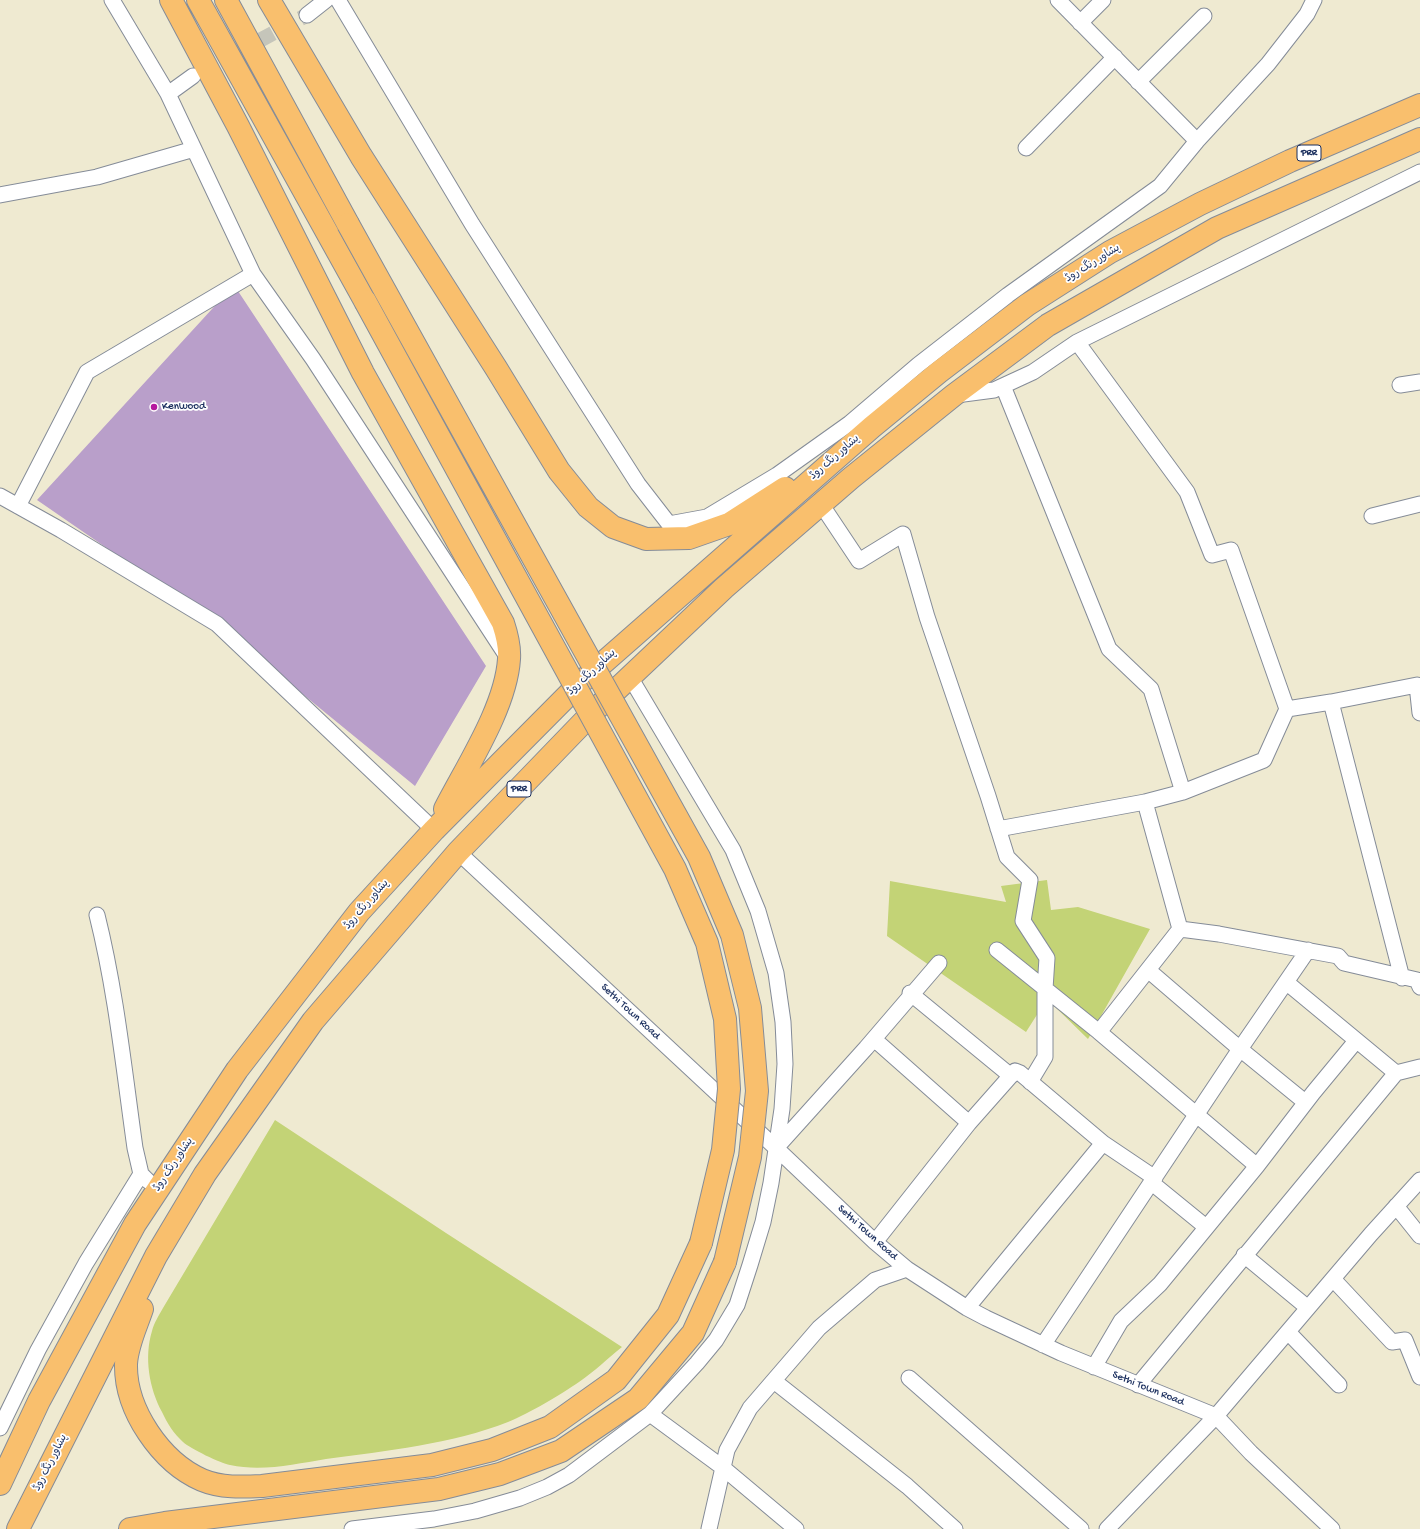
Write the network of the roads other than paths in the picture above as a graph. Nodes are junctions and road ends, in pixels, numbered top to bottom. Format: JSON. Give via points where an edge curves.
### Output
{"nodes":[{"id":1,"x":112,"y":0,"type":"edge"},
{"id":2,"x":171,"y":0,"type":"edge"},
{"id":3,"x":198,"y":0,"type":"edge"},
{"id":4,"x":226,"y":0,"type":"edge"},
{"id":5,"x":270,"y":0,"type":"edge"},
{"id":6,"x":326,"y":0,"type":"edge"},
{"id":7,"x":338,"y":0,"type":"edge"},
{"id":8,"x":1058,"y":0,"type":"edge"},
{"id":9,"x":1103,"y":0,"type":"edge"},
{"id":10,"x":1314,"y":0,"type":"edge"},
{"id":11,"x":308,"y":15,"type":"tunnel mouth"},
{"id":12,"x":1204,"y":16,"type":"dead end"},
{"id":13,"x":1080,"y":22,"type":"junction"},
{"id":14,"x":1115,"y":57,"type":"junction"},
{"id":15,"x":193,"y":76,"type":"tunnel mouth"},
{"id":16,"x":1138,"y":82,"type":"junction"},
{"id":17,"x":168,"y":94,"type":"junction"},
{"id":18,"x":1420,"y":105,"type":"edge"},
{"id":19,"x":1420,"y":139,"type":"edge"},
{"id":20,"x":1197,"y":141,"type":"junction"},
{"id":21,"x":1026,"y":148,"type":"dead end"},
{"id":22,"x":194,"y":149,"type":"junction"},
{"id":23,"x":1420,"y":172,"type":"edge"},
{"id":24,"x":0,"y":195,"type":"edge"},
{"id":25,"x":253,"y":274,"type":"junction"},
{"id":26,"x":1077,"y":342,"type":"junction"},
{"id":27,"x":1420,"y":382,"type":"edge"},
{"id":28,"x":1400,"y":385,"type":"dead end"},
{"id":29,"x":1003,"y":386,"type":"junction"},
{"id":30,"x":954,"y":395,"type":"junction"},
{"id":31,"x":850,"y":423,"type":"junction"},
{"id":32,"x":872,"y":427,"type":"junction"},
{"id":33,"x":834,"y":460,"type":"junction"},
{"id":34,"x":0,"y":496,"type":"edge"},
{"id":35,"x":821,"y":504,"type":"junction"},
{"id":36,"x":1420,"y":504,"type":"edge"},
{"id":37,"x":18,"y":506,"type":"junction"},
{"id":38,"x":1372,"y":516,"type":"dead end"},
{"id":39,"x":509,"y":659,"type":"junction"},
{"id":40,"x":630,"y":677,"type":"junction"},
{"id":41,"x":1331,"y":702,"type":"junction"},
{"id":42,"x":1287,"y":709,"type":"junction"},
{"id":43,"x":1420,"y":713,"type":"edge"},
{"id":44,"x":1183,"y":792,"type":"junction"},
{"id":45,"x":1145,"y":802,"type":"junction"},
{"id":46,"x":998,"y":829,"type":"junction"},
{"id":47,"x":434,"y":830,"type":"junction"},
{"id":48,"x":458,"y":852,"type":"junction"},
{"id":49,"x":97,"y":915,"type":"dead end"},
{"id":50,"x":1180,"y":929,"type":"junction"},
{"id":51,"x":997,"y":950,"type":"dead end"},
{"id":52,"x":1308,"y":950,"type":"junction"},
{"id":53,"x":939,"y":963,"type":"dead end"},
{"id":54,"x":1148,"y":970,"type":"junction"},
{"id":55,"x":1415,"y":981,"type":"edge"},
{"id":56,"x":1286,"y":982,"type":"junction"},
{"id":57,"x":1045,"y":989,"type":"junction"},
{"id":58,"x":911,"y":994,"type":"junction"},
{"id":59,"x":1099,"y":1032,"type":"junction"},
{"id":60,"x":874,"y":1040,"type":"junction"},
{"id":61,"x":1356,"y":1041,"type":"junction"},
{"id":62,"x":1240,"y":1049,"type":"junction"},
{"id":63,"x":1420,"y":1067,"type":"edge"},
{"id":64,"x":1396,"y":1073,"type":"junction"},
{"id":65,"x":1011,"y":1076,"type":"junction"},
{"id":66,"x":1030,"y":1082,"type":"junction"},
{"id":67,"x":1305,"y":1102,"type":"junction"},
{"id":68,"x":1196,"y":1115,"type":"junction"},
{"id":69,"x":969,"y":1123,"type":"junction"},
{"id":70,"x":1103,"y":1143,"type":"junction"},
{"id":71,"x":776,"y":1148,"type":"junction"},
{"id":72,"x":1257,"y":1166,"type":"junction"},
{"id":73,"x":141,"y":1174,"type":"junction"},
{"id":74,"x":1420,"y":1180,"type":"edge"},
{"id":75,"x":1154,"y":1181,"type":"junction"},
{"id":76,"x":156,"y":1191,"type":"junction"},
{"id":77,"x":1396,"y":1206,"type":"junction"},
{"id":78,"x":1206,"y":1227,"type":"junction"},
{"id":79,"x":1420,"y":1236,"type":"edge"},
{"id":80,"x":874,"y":1242,"type":"junction"},
{"id":81,"x":1244,"y":1255,"type":"junction"},
{"id":82,"x":156,"y":1256,"type":"junction"},
{"id":83,"x":907,"y":1269,"type":"junction"},
{"id":84,"x":1333,"y":1279,"type":"junction"},
{"id":85,"x":967,"y":1308,"type":"junction"},
{"id":86,"x":1308,"y":1308,"type":"junction"},
{"id":87,"x":1288,"y":1332,"type":"junction"},
{"id":88,"x":1043,"y":1345,"type":"junction"},
{"id":89,"x":1094,"y":1367,"type":"junction"},
{"id":90,"x":1420,"y":1377,"type":"edge"},
{"id":91,"x":909,"y":1378,"type":"dead end"},
{"id":92,"x":774,"y":1381,"type":"junction"},
{"id":93,"x":1339,"y":1384,"type":"dead end"},
{"id":94,"x":1138,"y":1385,"type":"junction"},
{"id":95,"x":650,"y":1414,"type":"junction"},
{"id":96,"x":1216,"y":1416,"type":"junction"},
{"id":97,"x":0,"y":1428,"type":"edge"},
{"id":98,"x":722,"y":1467,"type":"junction"},
{"id":99,"x":0,"y":1484,"type":"edge"},
{"id":100,"x":18,"y":1529,"type":"edge"},
{"id":101,"x":130,"y":1529,"type":"edge"},
{"id":102,"x":352,"y":1529,"type":"edge"},
{"id":103,"x":709,"y":1529,"type":"edge"},
{"id":104,"x":796,"y":1529,"type":"edge"},
{"id":105,"x":956,"y":1529,"type":"edge"},
{"id":106,"x":1081,"y":1529,"type":"edge"},
{"id":107,"x":1107,"y":1529,"type":"edge"},
{"id":108,"x":1332,"y":1529,"type":"edge"}],
"edges":[{"from":1,"to":17,"type":"street"},
{"from":2,"to":39,"type":"highway","via":[[363,373],[503,623],[508,638]]},
{"from":3,"to":82,"type":"highway","bridge":true,"via":[[675,869],[707,943],[725,1019],[729,1089],[724,1150],[701,1243],[668,1315],[616,1380],[550,1427],[492,1450],[432,1465],[245,1487],[220,1485],[202,1480],[182,1468],[161,1450],[136,1412],[130,1393],[126,1365],[128,1349]]},
{"from":4,"to":101,"type":"highway","bridge":true,"via":[[699,857],[732,935],[750,1008],[757,1091],[750,1158],[725,1262],[693,1333],[638,1399],[561,1451],[500,1474],[439,1490]]},
{"from":5,"to":33,"type":"highway","via":[[361,156],[559,471],[588,507],[613,527],[646,539],[689,538],[729,524]]},
{"from":6,"to":11,"type":"street"},
{"from":7,"to":31,"type":"street","via":[[476,231],[638,484],[669,524],[707,517],[777,475]]},
{"from":8,"to":13,"type":"street"},
{"from":9,"to":13,"type":"street"},
{"from":10,"to":20,"type":"street","via":[[1307,14],[1268,64]]},
{"from":12,"to":16,"type":"street"},
{"from":13,"to":14,"type":"street"},
{"from":14,"to":16,"type":"street"},
{"from":14,"to":21,"type":"street"},
{"from":15,"to":17,"type":"street"},
{"from":16,"to":20,"type":"street"},
{"from":17,"to":22,"type":"street"},
{"from":18,"to":32,"type":"highway","name":"پشاور رنگ روڈ","number":"PRR","via":[[1290,161],[1200,204],[1110,252],[1027,305]]},
{"from":19,"to":30,"type":"highway","name":"پشاور رنگ روڈ","number":"PRR","via":[[1218,228],[1048,326]]},
{"from":20,"to":31,"type":"street","via":[[1160,186],[1008,295],[918,365]]},
{"from":22,"to":24,"type":"street","via":[[97,177]]},
{"from":22,"to":25,"type":"street"},
{"from":23,"to":26,"type":"street"},
{"from":25,"to":37,"type":"street","via":[[87,372]]},
{"from":25,"to":39,"type":"street","via":[[313,360]]},
{"from":26,"to":29,"type":"street","via":[[1033,372]]},
{"from":26,"to":42,"type":"street","via":[[1187,492],[1212,554],[1231,550]]},
{"from":27,"to":28,"type":"street"},
{"from":29,"to":30,"type":"street","via":[[994,390]]},
{"from":29,"to":44,"type":"street","via":[[1109,649],[1151,689]]},
{"from":30,"to":35,"type":"highway","name":"پشاور رنگ روڈ","number":"PRR"},
{"from":31,"to":32,"type":"street"},
{"from":32,"to":33,"type":"highway","name":"پشاور رنگ روڈ","number":"PRR"},
{"from":33,"to":47,"type":"highway","name":"پشاور رنگ روڈ","number":"PRR","via":[[579,684]]},
{"from":34,"to":37,"type":"street"},
{"from":35,"to":40,"type":"highway","name":"پشاور رنگ روڈ","number":"PRR","via":[[724,588]]},
{"from":35,"to":46,"type":"street","via":[[859,561],[903,534],[927,617]]},
{"from":36,"to":38,"type":"street"},
{"from":37,"to":47,"type":"street","via":[[217,624]]},
{"from":39,"to":47,"type":"highway","via":[[499,704]]},
{"from":40,"to":48,"type":"highway","name":"پشاور رنگ روڈ","number":"PRR"},
{"from":40,"to":71,"type":"street","via":[[733,850],[758,911],[776,973],[783,1022],[785,1064]]},
{"from":41,"to":42,"type":"street"},
{"from":41,"to":43,"type":"street","via":[[1417,685]]},
{"from":41,"to":55,"type":"street"},
{"from":42,"to":44,"type":"street","via":[[1264,760]]},
{"from":44,"to":45,"type":"street"},
{"from":45,"to":46,"type":"street"},
{"from":45,"to":50,"type":"street"},
{"from":46,"to":57,"type":"street","via":[[1008,858],[1030,880],[1023,921],[1047,958]]},
{"from":47,"to":76,"type":"highway","name":"پشاور رنگ روڈ","number":"PRR","via":[[360,912],[237,1070]]},
{"from":48,"to":71,"type":"street","name":"Sethi Town Road"},
{"from":48,"to":82,"type":"highway","name":"پشاور رنگ روڈ","number":"PRR","via":[[313,1021],[205,1174]]},
{"from":49,"to":73,"type":"street","via":[[112,986]]},
{"from":50,"to":52,"type":"street"},
{"from":50,"to":54,"type":"street"},
{"from":51,"to":57,"type":"street"},
{"from":52,"to":55,"type":"street","via":[[1338,956],[1344,963]]},
{"from":52,"to":56,"type":"street"},
{"from":53,"to":58,"type":"street"},
{"from":54,"to":59,"type":"street"},
{"from":54,"to":62,"type":"street"},
{"from":56,"to":61,"type":"street"},
{"from":56,"to":62,"type":"street"},
{"from":57,"to":59,"type":"street"},
{"from":57,"to":66,"type":"street","via":[[1045,1057]]},
{"from":58,"to":60,"type":"street"},
{"from":58,"to":65,"type":"street"},
{"from":59,"to":68,"type":"street"},
{"from":60,"to":69,"type":"street"},
{"from":60,"to":71,"type":"street"},
{"from":61,"to":64,"type":"street"},
{"from":61,"to":67,"type":"street"},
{"from":62,"to":67,"type":"street"},
{"from":62,"to":68,"type":"street"},
{"from":63,"to":64,"type":"street"},
{"from":64,"to":81,"type":"street"},
{"from":65,"to":66,"type":"street","via":[[1015,1072],[1020,1073]]},
{"from":65,"to":69,"type":"street"},
{"from":66,"to":70,"type":"street"},
{"from":67,"to":72,"type":"street"},
{"from":68,"to":72,"type":"street"},
{"from":68,"to":75,"type":"street"},
{"from":69,"to":80,"type":"street"},
{"from":70,"to":75,"type":"street"},
{"from":70,"to":85,"type":"street"},
{"from":71,"to":80,"type":"street","name":"Sethi Town Road"},
{"from":71,"to":95,"type":"street","via":[[763,1222],[737,1305],[716,1340]]},
{"from":72,"to":78,"type":"street"},
{"from":73,"to":76,"type":"street"},
{"from":73,"to":97,"type":"street","via":[[86,1263],[38,1350]]},
{"from":74,"to":77,"type":"street"},
{"from":75,"to":78,"type":"street"},
{"from":75,"to":88,"type":"street"},
{"from":76,"to":99,"type":"highway","name":"پشاور رنگ روڈ","number":"PRR","via":[[135,1224],[39,1401]]},
{"from":77,"to":79,"type":"street"},
{"from":77,"to":84,"type":"street"},
{"from":78,"to":89,"type":"street","via":[[1160,1284],[1121,1321]]},
{"from":80,"to":83,"type":"street","name":"Sethi Town Road"},
{"from":81,"to":86,"type":"street"},
{"from":81,"to":94,"type":"street"},
{"from":82,"to":100,"type":"highway","name":"پشاور رنگ روڈ","number":"PRR"},
{"from":83,"to":85,"type":"street","name":"Sethi Town Road"},
{"from":83,"to":92,"type":"street","via":[[875,1280],[819,1328]]},
{"from":84,"to":86,"type":"street"},
{"from":84,"to":90,"type":"street","via":[[1392,1342],[1405,1340]]},
{"from":85,"to":88,"type":"street","name":"Sethi Town Road"},
{"from":86,"to":87,"type":"street"},
{"from":87,"to":93,"type":"street"},
{"from":87,"to":96,"type":"street"},
{"from":88,"to":89,"type":"street","name":"Sethi Town Road"},
{"from":89,"to":94,"type":"street","name":"Sethi Town Road"},
{"from":91,"to":106,"type":"street"},
{"from":92,"to":98,"type":"street","via":[[750,1408],[727,1450]]},
{"from":92,"to":105,"type":"street","via":[[907,1486]]},
{"from":94,"to":96,"type":"street","name":"Sethi Town Road"},
{"from":95,"to":98,"type":"street"},
{"from":95,"to":102,"type":"street","via":[[569,1475],[547,1487],[475,1511]]},
{"from":96,"to":107,"type":"street"},
{"from":96,"to":108,"type":"street","name":"Sethi Town Road"},
{"from":98,"to":103,"type":"street"},
{"from":98,"to":104,"type":"street"}]}
